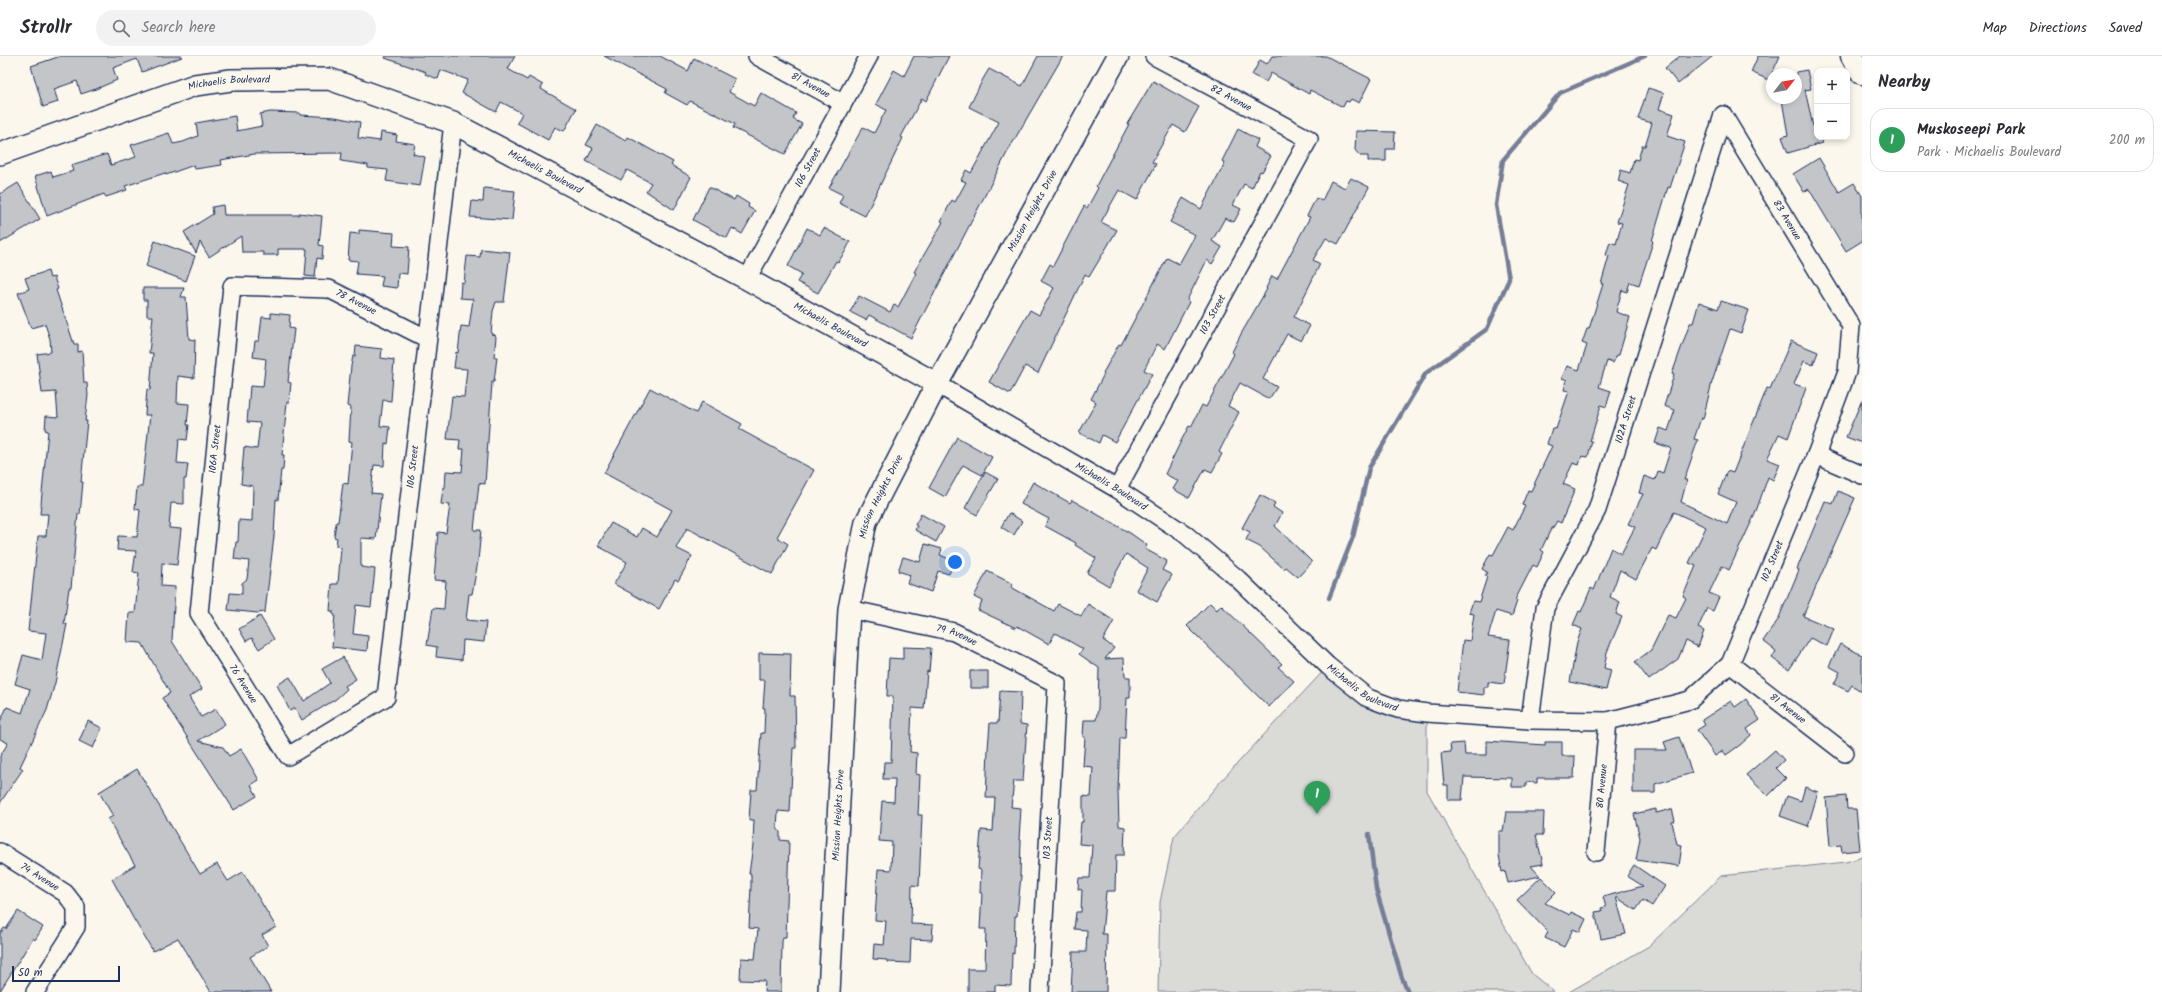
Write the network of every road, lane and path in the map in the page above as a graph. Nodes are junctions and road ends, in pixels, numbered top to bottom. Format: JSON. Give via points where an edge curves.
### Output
{"nodes":[{"id":1,"x":757,"y":56,"type":"edge"},
{"id":2,"x":869,"y":56,"type":"edge"},
{"id":3,"x":1118,"y":56,"type":"edge"},
{"id":4,"x":1154,"y":56,"type":"edge"},
{"id":5,"x":1852,"y":56,"type":"edge"},
{"id":6,"x":1862,"y":72,"type":"edge"},
{"id":7,"x":843,"y":103,"type":"junction"},
{"id":8,"x":1723,"y":115,"type":"joint"},
{"id":9,"x":453,"y":123,"type":"junction"},
{"id":10,"x":1308,"y":139,"type":"joint"},
{"id":11,"x":0,"y":154,"type":"edge"},
{"id":12,"x":747,"y":280,"type":"junction"},
{"id":13,"x":232,"y":286,"type":"joint"},
{"id":14,"x":1851,"y":326,"type":"joint"},
{"id":15,"x":426,"y":338,"type":"junction"},
{"id":16,"x":937,"y":384,"type":"junction"},
{"id":17,"x":1816,"y":455,"type":"junction"},
{"id":18,"x":1862,"y":475,"type":"edge"},
{"id":19,"x":1117,"y":489,"type":"junction"},
{"id":20,"x":849,"y":609,"type":"junction"},
{"id":21,"x":199,"y":613,"type":"joint"},
{"id":22,"x":1730,"y":664,"type":"junction"},
{"id":23,"x":1057,"y":684,"type":"joint"},
{"id":24,"x":1530,"y":720,"type":"junction"},
{"id":25,"x":1608,"y":721,"type":"junction"},
{"id":26,"x":1845,"y":753,"type":"dead end"},
{"id":27,"x":288,"y":756,"type":"joint"},
{"id":28,"x":0,"y":852,"type":"edge"},
{"id":29,"x":1596,"y":852,"type":"dead end"},
{"id":30,"x":35,"y":992,"type":"edge"},
{"id":31,"x":829,"y":992,"type":"edge"},
{"id":32,"x":1040,"y":992,"type":"edge"}],
"edges":[{"from":1,"to":7,"type":"street","name":"81 Avenue"},
{"from":2,"to":7,"type":"street","name":"106 Street"},
{"from":3,"to":16,"type":"street","name":"Mission Heights Drive"},
{"from":4,"to":10,"type":"street","name":"82 Avenue"},
{"from":5,"to":6,"type":"main road"},
{"from":7,"to":12,"type":"street","name":"106 Street"},
{"from":8,"to":14,"type":"street","name":"83 Avenue"},
{"from":8,"to":24,"type":"street","name":"102A Street","via":[[1597,510],[1545,608]]},
{"from":9,"to":11,"type":"street","name":"Michaelis Boulevard","via":[[330,79],[231,80],[195,85]]},
{"from":9,"to":12,"type":"street","name":"Michaelis Boulevard"},
{"from":9,"to":15,"type":"street","name":"106 Street"},
{"from":10,"to":19,"type":"street","name":"103 Street"},
{"from":12,"to":16,"type":"street","name":"Michaelis Boulevard"},
{"from":13,"to":15,"type":"street","name":"78 Avenue","via":[[329,289]]},
{"from":13,"to":21,"type":"street","name":"106A Street"},
{"from":14,"to":17,"type":"street","name":"102 Street","via":[[1847,372]]},
{"from":15,"to":27,"type":"street","name":"106 Street","via":[[386,697]]},
{"from":16,"to":19,"type":"street","name":"Michaelis Boulevard"},
{"from":16,"to":20,"type":"street","name":"Mission Heights Drive","via":[[866,522]]},
{"from":17,"to":18,"type":"street"},
{"from":17,"to":22,"type":"street","name":"102 Street"},
{"from":19,"to":24,"type":"street","name":"Michaelis Boulevard","via":[[1158,515],[1208,553],[1328,666],[1368,698],[1405,710]]},
{"from":20,"to":23,"type":"street","name":"79 Avenue","via":[[954,632]]},
{"from":20,"to":31,"type":"street","name":"Mission Heights Drive"},
{"from":21,"to":27,"type":"street","name":"76 Avenue"},
{"from":22,"to":25,"type":"street","name":"102 Street","via":[[1690,700]]},
{"from":22,"to":26,"type":"street","name":"81 Avenue"},
{"from":23,"to":32,"type":"street","name":"103 Street"},
{"from":24,"to":25,"type":"street","name":"Michaelis Boulevard"},
{"from":25,"to":29,"type":"street","name":"80 Avenue"},
{"from":28,"to":30,"type":"street","name":"74 Avenue","via":[[65,893],[76,907],[76,927]]}]}
